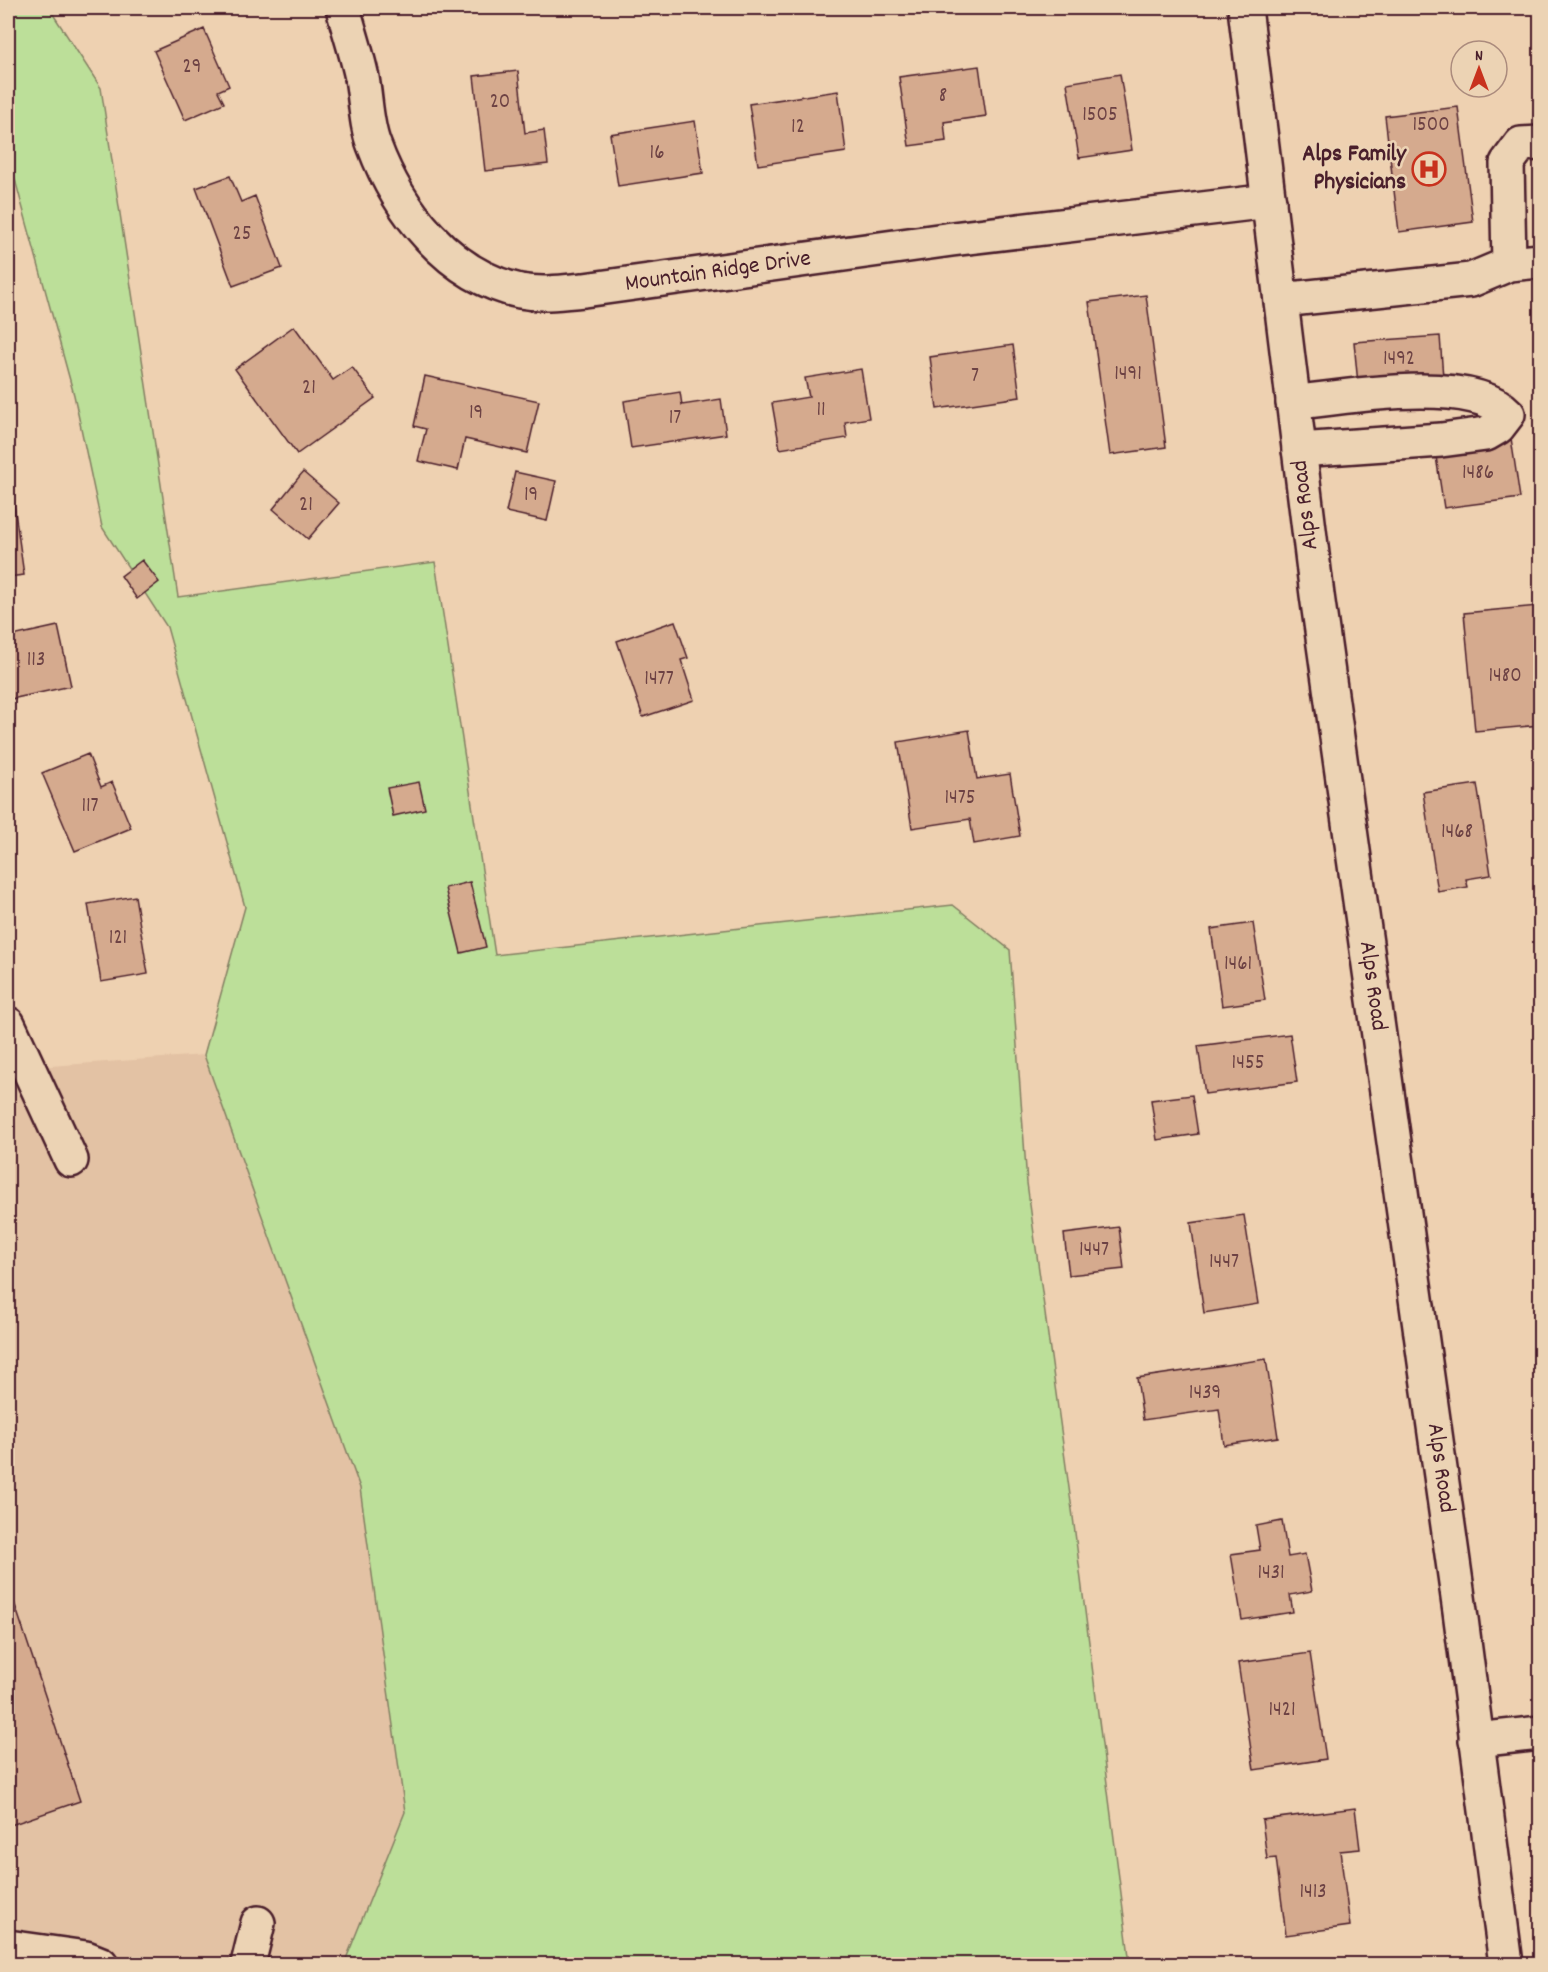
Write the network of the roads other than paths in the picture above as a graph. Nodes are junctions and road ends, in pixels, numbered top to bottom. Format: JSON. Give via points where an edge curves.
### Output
{"nodes":[{"id":1,"x":343,"y":8,"type":"edge"},
{"id":2,"x":1245,"y":8,"type":"edge"},
{"id":3,"x":1540,"y":143,"type":"edge"},
{"id":4,"x":1269,"y":201,"type":"junction"},
{"id":5,"x":1525,"y":263,"type":"edge"},
{"id":6,"x":1281,"y":300,"type":"junction"},
{"id":7,"x":1293,"y":403,"type":"junction"},
{"id":8,"x":1299,"y":450,"type":"junction"},
{"id":9,"x":8,"y":1024,"type":"edge"},
{"id":10,"x":71,"y":1160,"type":"dead end"},
{"id":11,"x":1540,"y":1733,"type":"edge"},
{"id":12,"x":1476,"y":1740,"type":"junction"},
{"id":13,"x":258,"y":1923,"type":"dead end"},
{"id":14,"x":8,"y":1947,"type":"edge"},
{"id":15,"x":101,"y":1965,"type":"edge"},
{"id":16,"x":248,"y":1965,"type":"edge"},
{"id":17,"x":1506,"y":1965,"type":"edge"}],
"edges":[{"from":1,"to":4,"type":"main road","name":"Mountain Ridge Drive","via":[[361,75],[373,144],[401,201],[428,236],[460,264],[520,291],[546,294],[584,290],[952,239]]},
{"from":2,"to":4,"type":"main road","name":"Alps Road"},
{"from":3,"to":5,"type":"main road","via":[[1521,144],[1507,163]]},
{"from":4,"to":6,"type":"main road","name":"Alps Road"},
{"from":5,"to":6,"type":"main road","via":[[1471,280]]},
{"from":6,"to":7,"type":"main road","name":"Alps Road"},
{"from":7,"to":8,"type":"main road","name":"Alps Road"},
{"from":7,"to":8,"type":"main road","via":[[1383,392],[1447,393],[1501,405],[1508,414],[1486,434]]},
{"from":8,"to":12,"type":"main road","name":"Alps Road"},
{"from":9,"to":10,"type":"main road"},
{"from":11,"to":12,"type":"main road"},
{"from":12,"to":17,"type":"main road","name":"Alps Road"},
{"from":13,"to":16,"type":"main road"},
{"from":14,"to":15,"type":"main road","via":[[86,1958]]}]}
